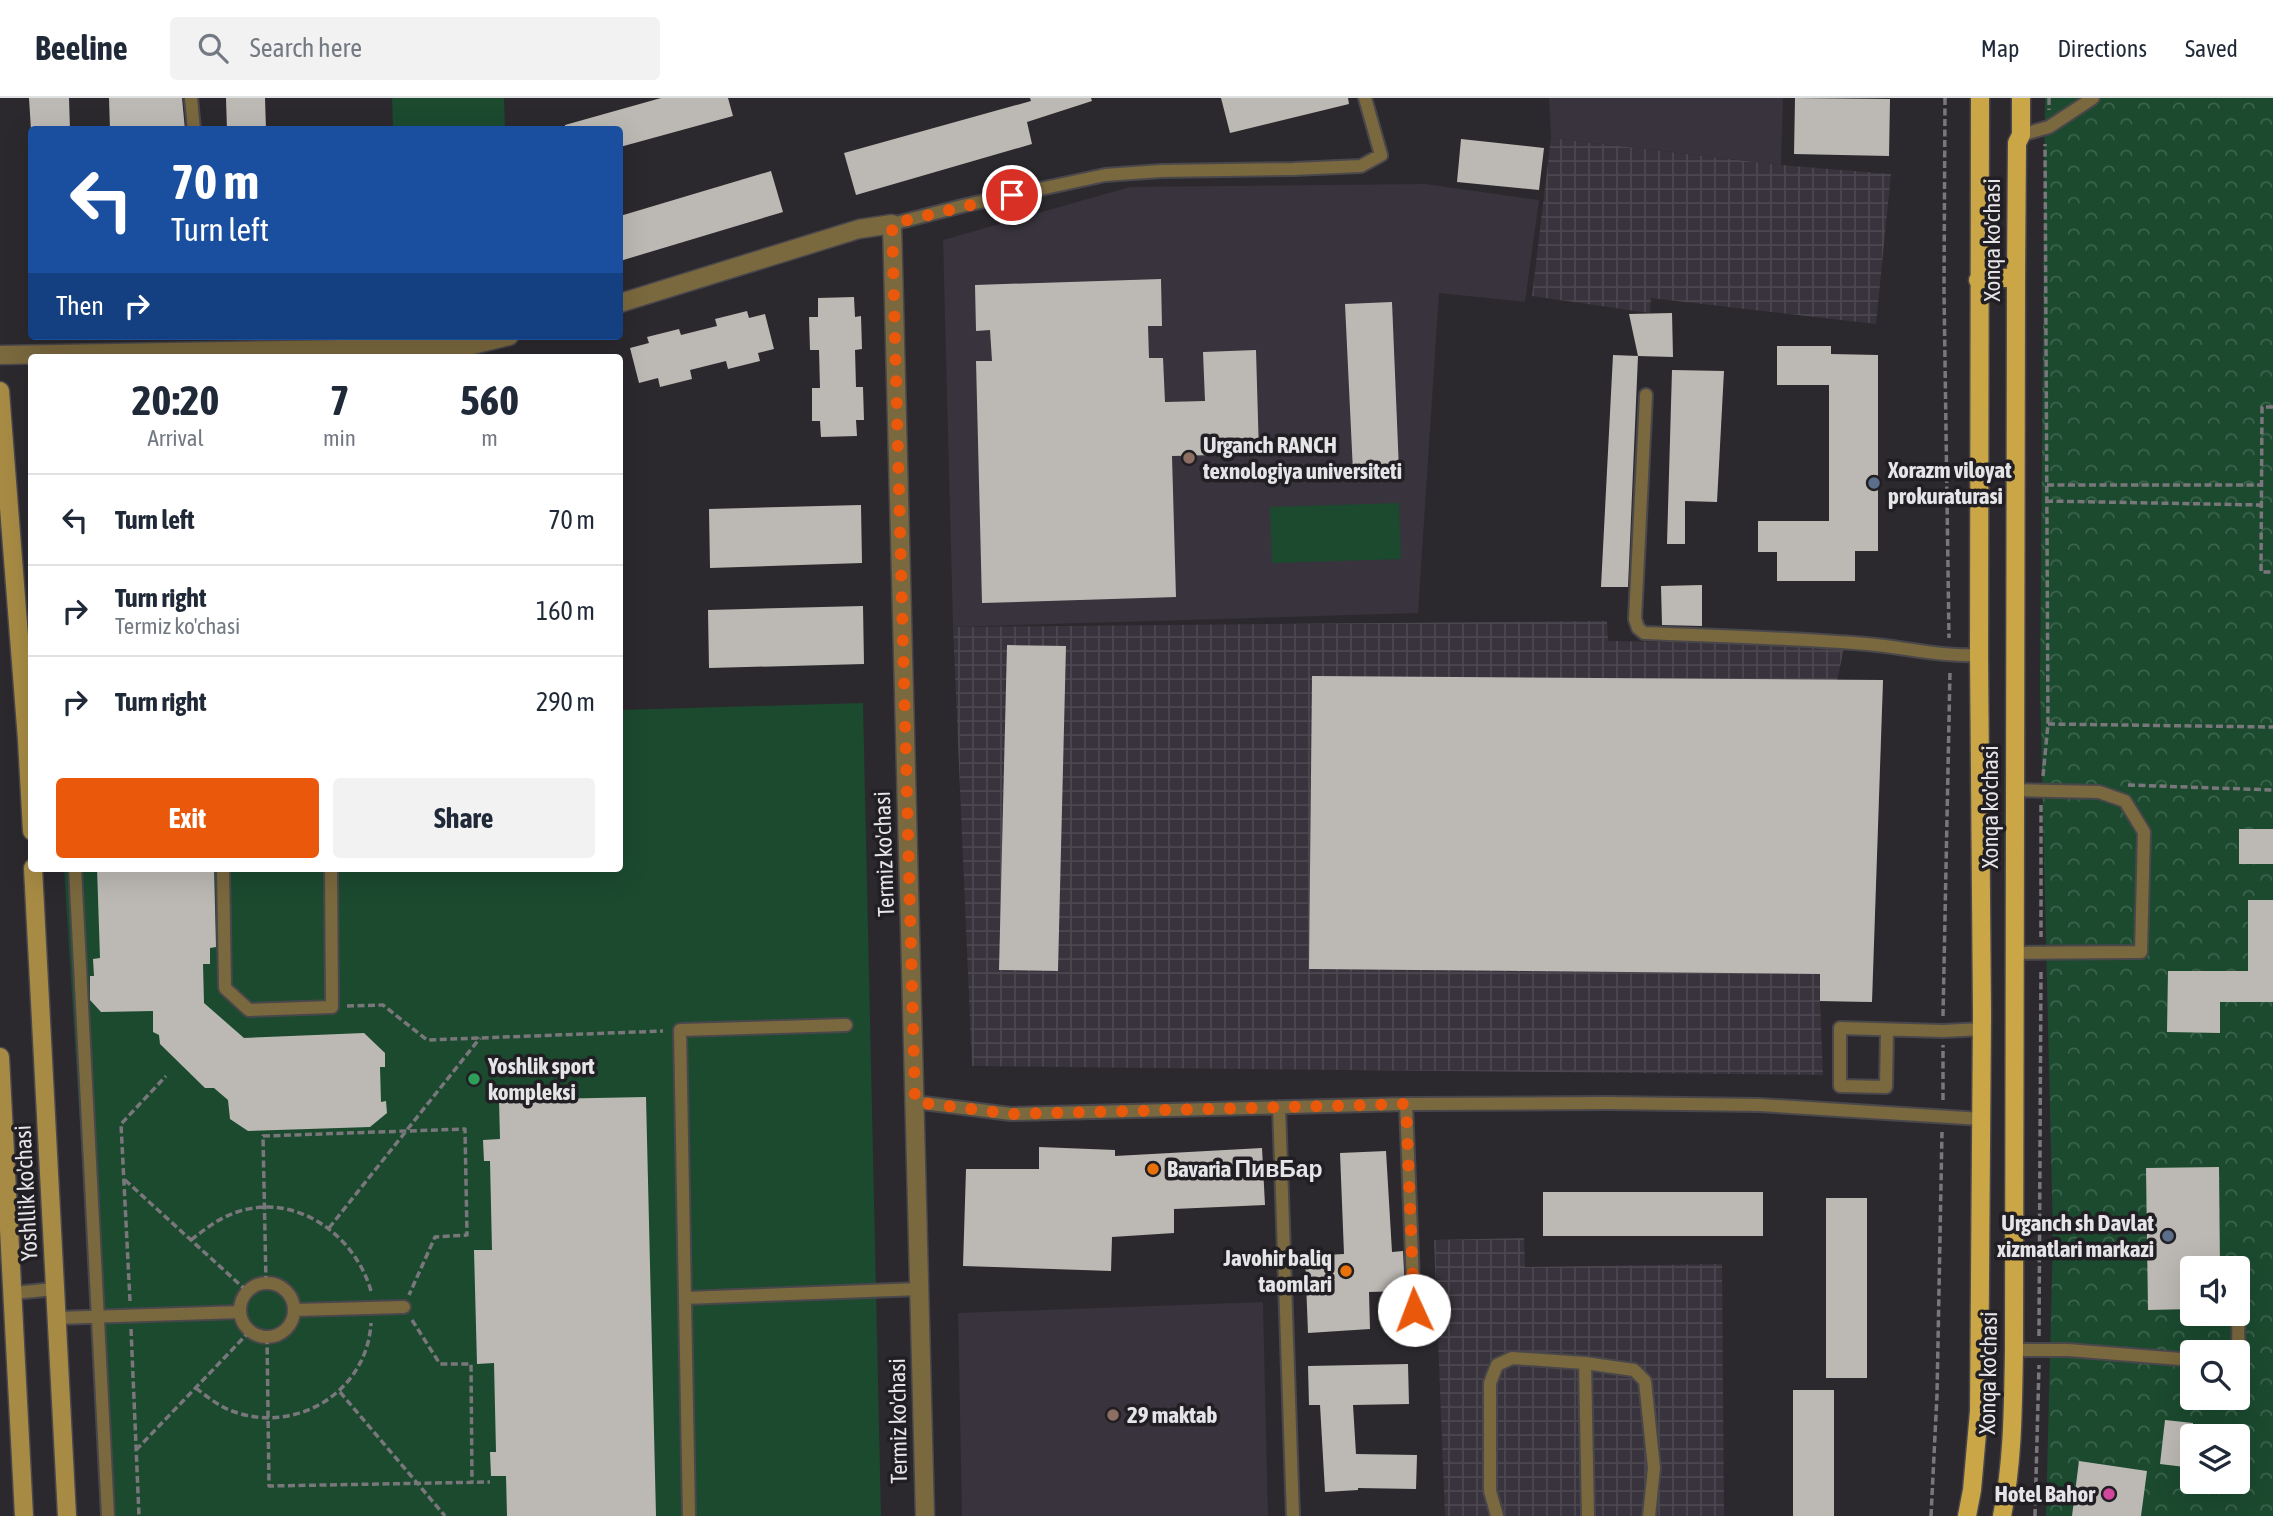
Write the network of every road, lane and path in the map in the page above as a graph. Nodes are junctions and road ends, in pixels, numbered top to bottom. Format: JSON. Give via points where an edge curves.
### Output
{"nodes":[{"id":1,"x":191,"y":98,"type":"edge"},
{"id":2,"x":1365,"y":98,"type":"edge"},
{"id":3,"x":1945,"y":98,"type":"edge"},
{"id":4,"x":1980,"y":98,"type":"edge"},
{"id":5,"x":2021,"y":98,"type":"edge"},
{"id":6,"x":2093,"y":98,"type":"edge"},
{"id":7,"x":194,"y":126,"type":"edge"},
{"id":8,"x":2021,"y":135,"type":"junction"},
{"id":9,"x":892,"y":224,"type":"junction"},
{"id":10,"x":2016,"y":277,"type":"junction"},
{"id":11,"x":1978,"y":280,"type":"junction"},
{"id":12,"x":623,"y":302,"type":"edge"},
{"id":13,"x":493,"y":340,"type":"edge"},
{"id":14,"x":58,"y":354,"type":"edge"},
{"id":15,"x":0,"y":355,"type":"edge"},
{"id":16,"x":28,"y":355,"type":"edge"},
{"id":17,"x":0,"y":391,"type":"edge"},
{"id":18,"x":1646,"y":395,"type":"dead end"},
{"id":19,"x":2273,"y":407,"type":"edge"},
{"id":20,"x":2047,"y":485,"type":"dead end"},
{"id":21,"x":2261,"y":485,"type":"junction"},
{"id":22,"x":2046,"y":501,"type":"dead end"},
{"id":23,"x":2261,"y":505,"type":"junction"},
{"id":24,"x":2273,"y":572,"type":"edge"},
{"id":25,"x":1950,"y":654,"type":"junction"},
{"id":26,"x":1979,"y":655,"type":"junction"},
{"id":27,"x":2048,"y":724,"type":"dead end"},
{"id":28,"x":2273,"y":727,"type":"edge"},
{"id":29,"x":28,"y":728,"type":"edge"},
{"id":30,"x":2124,"y":785,"type":"dead end"},
{"id":31,"x":2014,"y":790,"type":"junction"},
{"id":32,"x":2273,"y":790,"type":"edge"},
{"id":33,"x":33,"y":872,"type":"edge"},
{"id":34,"x":75,"y":872,"type":"edge"},
{"id":35,"x":223,"y":872,"type":"edge"},
{"id":36,"x":331,"y":872,"type":"edge"},
{"id":37,"x":2014,"y":953,"type":"junction"},
{"id":38,"x":332,"y":1007,"type":"junction"},
{"id":39,"x":2014,"y":1014,"type":"junction"},
{"id":40,"x":1982,"y":1022,"type":"junction"},
{"id":41,"x":846,"y":1025,"type":"dead end"},
{"id":42,"x":680,"y":1030,"type":"junction"},
{"id":43,"x":1888,"y":1030,"type":"junction"},
{"id":44,"x":1943,"y":1031,"type":"junction"},
{"id":45,"x":480,"y":1038,"type":"junction"},
{"id":46,"x":0,"y":1057,"type":"edge"},
{"id":47,"x":166,"y":1076,"type":"dead end"},
{"id":48,"x":915,"y":1102,"type":"junction"},
{"id":49,"x":1406,"y":1104,"type":"junction"},
{"id":50,"x":1279,"y":1107,"type":"junction"},
{"id":51,"x":1942,"y":1117,"type":"junction"},
{"id":52,"x":1982,"y":1119,"type":"junction"},
{"id":53,"x":407,"y":1130,"type":"junction"},
{"id":54,"x":2,"y":1135,"type":"edge"},
{"id":55,"x":124,"y":1180,"type":"junction"},
{"id":56,"x":329,"y":1228,"type":"dead end"},
{"id":57,"x":266,"y":1283,"type":"junction"},
{"id":58,"x":55,"y":1289,"type":"junction"},
{"id":59,"x":920,"y":1289,"type":"junction"},
{"id":60,"x":248,"y":1292,"type":"junction"},
{"id":61,"x":13,"y":1293,"type":"junction"},
{"id":62,"x":685,"y":1298,"type":"junction"},
{"id":63,"x":404,"y":1307,"type":"junction"},
{"id":64,"x":295,"y":1310,"type":"junction"},
{"id":65,"x":240,"y":1312,"type":"junction"},
{"id":66,"x":130,"y":1316,"type":"junction"},
{"id":67,"x":99,"y":1317,"type":"junction"},
{"id":68,"x":57,"y":1318,"type":"junction"},
{"id":69,"x":250,"y":1331,"type":"junction"},
{"id":70,"x":1415,"y":1335,"type":"dead end"},
{"id":71,"x":267,"y":1337,"type":"junction"},
{"id":72,"x":2014,"y":1350,"type":"junction"},
{"id":73,"x":2180,"y":1359,"type":"edge"},
{"id":74,"x":1585,"y":1363,"type":"junction"},
{"id":75,"x":340,"y":1392,"type":"dead end"},
{"id":76,"x":136,"y":1450,"type":"junction"},
{"id":77,"x":472,"y":1482,"type":"junction"},
{"id":78,"x":490,"y":1482,"type":"dead end"},
{"id":79,"x":419,"y":1485,"type":"junction"},
{"id":80,"x":442,"y":1514,"type":"edge"},
{"id":81,"x":24,"y":1516,"type":"edge"},
{"id":82,"x":67,"y":1516,"type":"edge"},
{"id":83,"x":108,"y":1516,"type":"edge"},
{"id":84,"x":139,"y":1516,"type":"edge"},
{"id":85,"x":689,"y":1516,"type":"edge"},
{"id":86,"x":925,"y":1516,"type":"edge"},
{"id":87,"x":1293,"y":1516,"type":"edge"},
{"id":88,"x":1497,"y":1516,"type":"edge"},
{"id":89,"x":1588,"y":1516,"type":"edge"},
{"id":90,"x":1649,"y":1516,"type":"edge"},
{"id":91,"x":1931,"y":1516,"type":"edge"},
{"id":92,"x":1967,"y":1516,"type":"edge"},
{"id":93,"x":2002,"y":1516,"type":"edge"}],
"edges":[{"from":1,"to":7,"type":"lane"},
{"from":2,"to":9,"type":"lane","via":[[1381,155],[1361,166],[1105,175]]},
{"from":3,"to":25,"type":"path"},
{"from":4,"to":11,"type":"main road","name":"Xonqa ko'chasi"},
{"from":5,"to":8,"type":"main road","name":"Xonqa ko'chasi"},
{"from":6,"to":8,"type":"lane","via":[[2049,127]]},
{"from":8,"to":10,"type":"main road","name":"Xonqa ko'chasi","via":[[2017,143]]},
{"from":9,"to":12,"type":"street","via":[[859,229]]},
{"from":9,"to":48,"type":"street","name":"Termiz ko'chasi"},
{"from":10,"to":11,"type":"main road"},
{"from":10,"to":31,"type":"main road","name":"Xonqa ko'chasi"},
{"from":11,"to":26,"type":"main road","name":"Xonqa ko'chasi"},
{"from":13,"to":14,"type":"street","via":[[464,347]]},
{"from":15,"to":16,"type":"street"},
{"from":17,"to":29,"type":"main road"},
{"from":18,"to":25,"type":"lane","via":[[1638,628],[1644,633],[1798,639]]},
{"from":19,"to":21,"type":"path","via":[[2262,407]]},
{"from":20,"to":21,"type":"path"},
{"from":21,"to":23,"type":"path"},
{"from":22,"to":23,"type":"path"},
{"from":23,"to":24,"type":"path","via":[[2261,572]]},
{"from":25,"to":26,"type":"lane"},
{"from":25,"to":44,"type":"path"},
{"from":26,"to":40,"type":"main road","name":"Xonqa ko'chasi"},
{"from":27,"to":28,"type":"path"},
{"from":30,"to":32,"type":"path"},
{"from":31,"to":37,"type":"main road","name":"Xonqa ko'chasi"},
{"from":31,"to":37,"type":"lane","via":[[2099,792],[2125,802],[2144,832],[2141,952]]},
{"from":33,"to":58,"type":"main road","name":"Yoshllik ko'chasi"},
{"from":34,"to":67,"type":"lane"},
{"from":35,"to":38,"type":"lane","via":[[225,988],[248,1010]]},
{"from":36,"to":38,"type":"lane"},
{"from":37,"to":39,"type":"main road","name":"Xonqa ko'chasi"},
{"from":38,"to":45,"type":"path","via":[[383,1005],[427,1040]]},
{"from":39,"to":40,"type":"main road"},
{"from":39,"to":72,"type":"main road","name":"Xonqa ko'chasi"},
{"from":40,"to":44,"type":"lane"},
{"from":40,"to":52,"type":"main road","name":"Xonqa ko'chasi"},
{"from":41,"to":42,"type":"lane"},
{"from":42,"to":45,"type":"path"},
{"from":42,"to":62,"type":"lane"},
{"from":43,"to":43,"type":"lane","via":[[1840,1028],[1840,1086],[1886,1087]]},
{"from":43,"to":44,"type":"lane"},
{"from":44,"to":51,"type":"path"},
{"from":45,"to":53,"type":"path"},
{"from":46,"to":54,"type":"main road","name":"Yoshllik ko'chasi"},
{"from":47,"to":55,"type":"path","via":[[121,1124]]},
{"from":48,"to":50,"type":"lane","via":[[1011,1114]]},
{"from":48,"to":59,"type":"street","name":"Termiz ko'chasi"},
{"from":49,"to":50,"type":"lane"},
{"from":49,"to":51,"type":"lane","via":[[1746,1105]]},
{"from":49,"to":70,"type":"lane"},
{"from":50,"to":87,"type":"lane"},
{"from":51,"to":52,"type":"lane"},
{"from":51,"to":91,"type":"path"},
{"from":52,"to":92,"type":"main road","name":"Xonqa ko'chasi","via":[[1979,1411]]},
{"from":53,"to":56,"type":"path"},
{"from":53,"to":57,"type":"path","via":[[263,1136]]},
{"from":53,"to":63,"type":"path","via":[[465,1129],[467,1235],[435,1237]]},
{"from":54,"to":61,"type":"main road","name":"Yoshllik ko'chasi"},
{"from":55,"to":60,"type":"path"},
{"from":55,"to":66,"type":"path"},
{"from":57,"to":60,"type":"lane"},
{"from":57,"to":64,"type":"lane","via":[[283,1287]]},
{"from":58,"to":61,"type":"lane"},
{"from":58,"to":68,"type":"main road","name":"Yoshllik ko'chasi"},
{"from":59,"to":62,"type":"lane"},
{"from":59,"to":86,"type":"street","name":"Termiz ko'chasi"},
{"from":60,"to":65,"type":"lane"},
{"from":61,"to":81,"type":"main road","name":"Yoshllik ko'chasi"},
{"from":62,"to":85,"type":"lane"},
{"from":63,"to":64,"type":"lane"},
{"from":63,"to":77,"type":"path","via":[[440,1364],[471,1364]]},
{"from":64,"to":71,"type":"lane","via":[[282,1334]]},
{"from":65,"to":66,"type":"lane"},
{"from":65,"to":69,"type":"lane"},
{"from":66,"to":67,"type":"lane"},
{"from":66,"to":76,"type":"path"},
{"from":67,"to":68,"type":"lane"},
{"from":67,"to":83,"type":"lane"},
{"from":68,"to":82,"type":"main road","name":"Yoshllik ko'chasi"},
{"from":69,"to":71,"type":"lane"},
{"from":69,"to":76,"type":"path"},
{"from":71,"to":79,"type":"path","via":[[269,1486]]},
{"from":72,"to":73,"type":"lane"},
{"from":72,"to":93,"type":"main road","name":"Xonqa ko'chasi","via":[[2012,1434]]},
{"from":74,"to":88,"type":"lane","via":[[1513,1358],[1497,1365],[1490,1382],[1490,1491]]},
{"from":74,"to":89,"type":"lane"},
{"from":74,"to":90,"type":"lane","via":[[1634,1370],[1645,1381],[1654,1468]]},
{"from":75,"to":79,"type":"path"},
{"from":76,"to":84,"type":"path"},
{"from":77,"to":78,"type":"path"},
{"from":77,"to":79,"type":"path"},
{"from":79,"to":80,"type":"path"}]}
